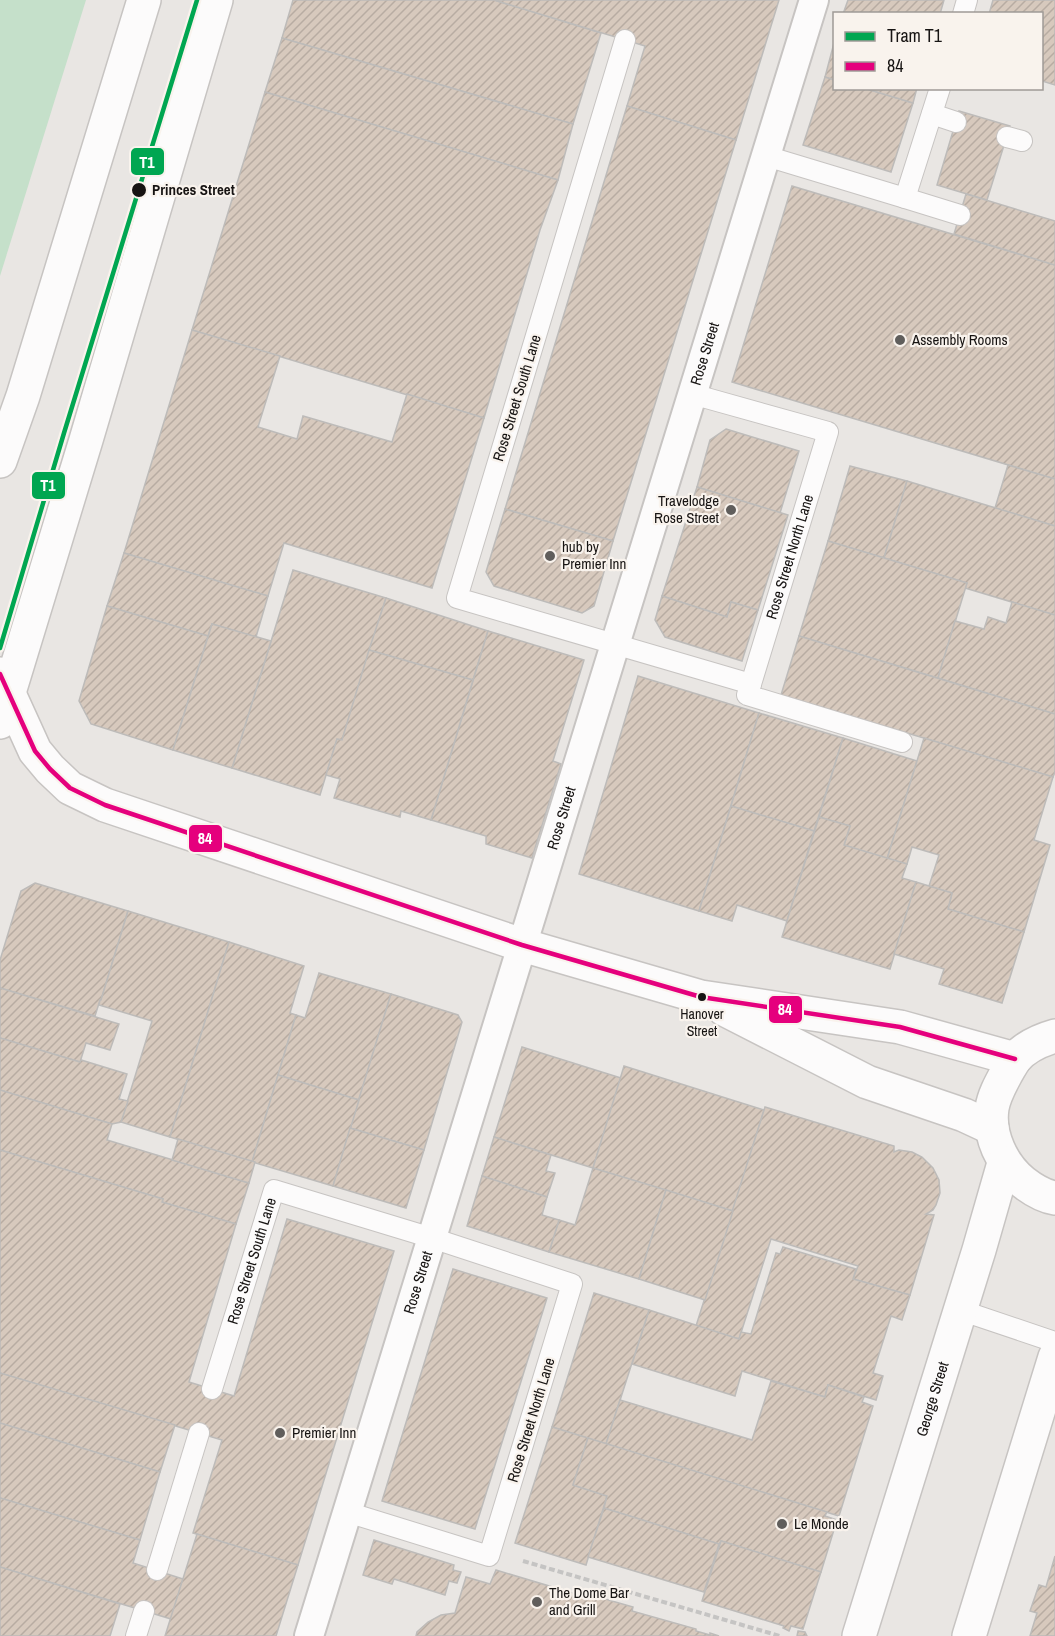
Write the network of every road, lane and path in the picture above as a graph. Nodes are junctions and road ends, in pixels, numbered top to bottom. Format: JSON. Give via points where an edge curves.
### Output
{"nodes":[{"id":1,"x":144,"y":0,"type":"edge"},
{"id":2,"x":216,"y":0,"type":"edge"},
{"id":3,"x":814,"y":0,"type":"edge"},
{"id":4,"x":625,"y":40,"type":"dead end"},
{"id":5,"x":939,"y":90,"type":"edge"},
{"id":6,"x":932,"y":114,"type":"junction"},
{"id":7,"x":956,"y":122,"type":"dead end"},
{"id":8,"x":766,"y":156,"type":"junction"},
{"id":9,"x":905,"y":198,"type":"junction"},
{"id":10,"x":960,"y":215,"type":"dead end"},
{"id":11,"x":692,"y":394,"type":"junction"},
{"id":12,"x":0,"y":461,"type":"edge"},
{"id":13,"x":615,"y":645,"type":"junction"},
{"id":14,"x":751,"y":684,"type":"junction"},
{"id":15,"x":3,"y":696,"type":"edge"},
{"id":16,"x":902,"y":742,"type":"dead end"},
{"id":17,"x":522,"y":945,"type":"junction"},
{"id":18,"x":701,"y":997,"type":"junction"},
{"id":19,"x":1053,"y":1030,"type":"edge"},
{"id":20,"x":1015,"y":1059,"type":"junction"},
{"id":21,"x":992,"y":1128,"type":"junction"},
{"id":22,"x":1004,"y":1162,"type":"junction"},
{"id":23,"x":1055,"y":1198,"type":"edge"},
{"id":24,"x":432,"y":1238,"type":"junction"},
{"id":25,"x":960,"y":1310,"type":"junction"},
{"id":26,"x":1055,"y":1342,"type":"edge"},
{"id":27,"x":1055,"y":1357,"type":"edge"},
{"id":28,"x":212,"y":1389,"type":"dead end"},
{"id":29,"x":199,"y":1432,"type":"dead end"},
{"id":30,"x":347,"y":1512,"type":"junction"},
{"id":31,"x":489,"y":1556,"type":"junction"},
{"id":32,"x":157,"y":1570,"type":"dead end"},
{"id":33,"x":144,"y":1611,"type":"dead end"},
{"id":34,"x":136,"y":1636,"type":"edge"},
{"id":35,"x":309,"y":1636,"type":"edge"},
{"id":36,"x":780,"y":1636,"type":"edge"},
{"id":37,"x":859,"y":1636,"type":"edge"},
{"id":38,"x":969,"y":1636,"type":"edge"}],
"edges":[{"from":1,"to":12,"type":"street"},
{"from":2,"to":15,"type":"street"},
{"from":3,"to":8,"type":"street","name":"Rose Street"},
{"from":4,"to":13,"type":"lane","name":"Rose Street South Lane","via":[[457,598]]},
{"from":5,"to":6,"type":"lane"},
{"from":6,"to":7,"type":"lane"},
{"from":6,"to":9,"type":"lane"},
{"from":8,"to":9,"type":"lane"},
{"from":8,"to":11,"type":"street","name":"Rose Street"},
{"from":9,"to":10,"type":"lane"},
{"from":11,"to":13,"type":"street","name":"Rose Street"},
{"from":11,"to":14,"type":"lane","name":"Rose Street North Lane","via":[[828,432]]},
{"from":13,"to":14,"type":"lane"},
{"from":13,"to":17,"type":"street","name":"Rose Street"},
{"from":14,"to":16,"type":"lane","via":[[747,695]]},
{"from":15,"to":17,"type":"street","via":[[50,769],[70,788],[105,805]]},
{"from":17,"to":18,"type":"street"},
{"from":17,"to":24,"type":"street","name":"Rose Street"},
{"from":18,"to":20,"type":"street","via":[[900,1027]]},
{"from":18,"to":21,"type":"street","via":[[867,1082]]},
{"from":19,"to":20,"type":"street"},
{"from":20,"to":21,"type":"street","via":[[996,1094]]},
{"from":21,"to":22,"type":"street"},
{"from":22,"to":23,"type":"street","via":[[1031,1188]]},
{"from":22,"to":25,"type":"street","name":"George Street"},
{"from":24,"to":28,"type":"lane","name":"Rose Street South Lane","via":[[274,1190]]},
{"from":24,"to":30,"type":"street","name":"Rose Street"},
{"from":24,"to":31,"type":"lane","name":"Rose Street North Lane","via":[[572,1284]]},
{"from":25,"to":26,"type":"lane"},
{"from":25,"to":37,"type":"street","name":"George Street"},
{"from":27,"to":38,"type":"street"},
{"from":29,"to":32,"type":"lane"},
{"from":30,"to":31,"type":"lane"},
{"from":30,"to":35,"type":"street","name":"Rose Street"},
{"from":31,"to":36,"type":"path","via":[[508,1557]]},
{"from":33,"to":34,"type":"lane"}]}
